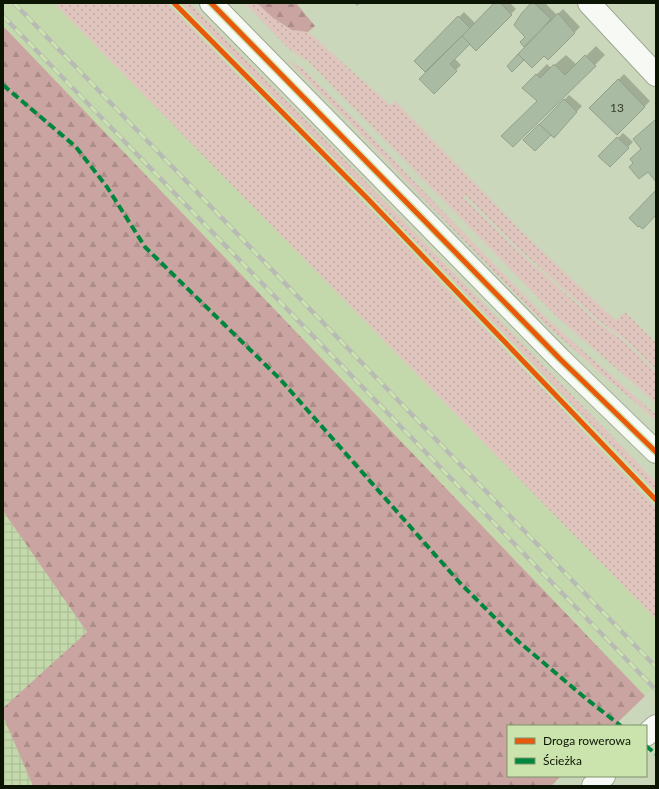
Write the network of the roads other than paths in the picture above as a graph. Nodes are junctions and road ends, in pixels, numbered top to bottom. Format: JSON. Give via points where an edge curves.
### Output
{"nodes":[{"id":1,"x":212,"y":3,"type":"edge"},
{"id":2,"x":589,"y":3,"type":"edge"},
{"id":3,"x":656,"y":75,"type":"edge"},
{"id":4,"x":656,"y":452,"type":"edge"},
{"id":5,"x":656,"y":726,"type":"edge"},
{"id":6,"x":647,"y":734,"type":"edge"},
{"id":7,"x":603,"y":777,"type":"edge"},
{"id":8,"x":593,"y":786,"type":"edge"}],
"edges":[{"from":1,"to":4,"type":"street","via":[[556,355]]},
{"from":2,"to":3,"type":"street"},
{"from":5,"to":6,"type":"street"},
{"from":7,"to":8,"type":"street"}]}
